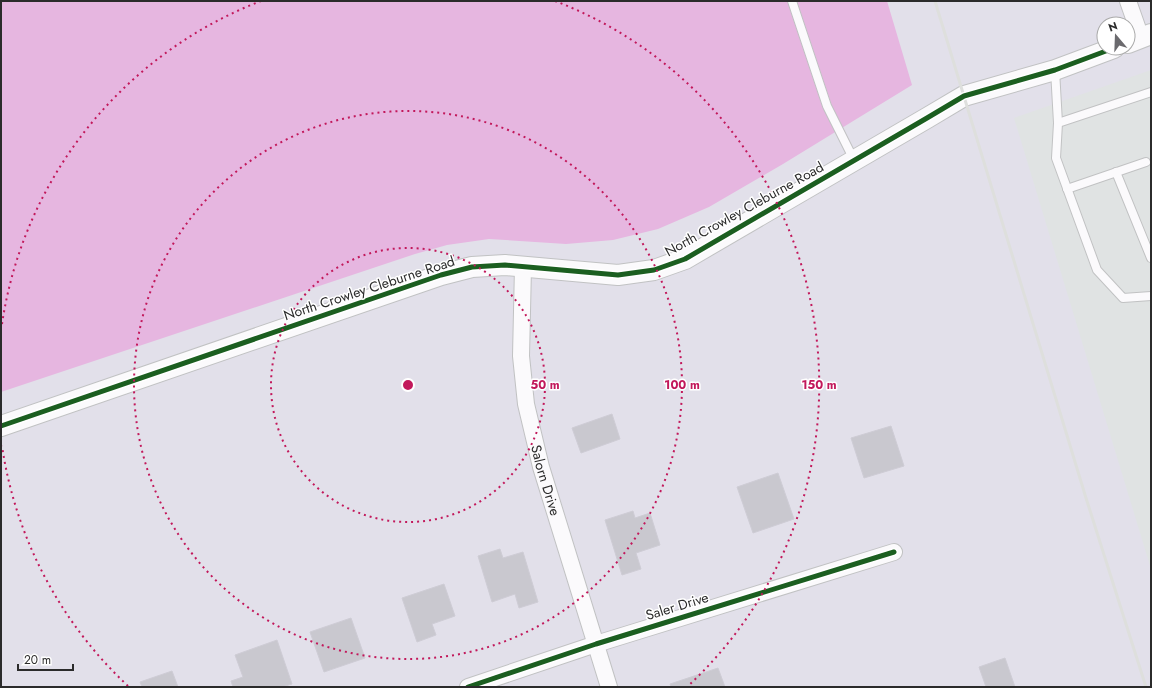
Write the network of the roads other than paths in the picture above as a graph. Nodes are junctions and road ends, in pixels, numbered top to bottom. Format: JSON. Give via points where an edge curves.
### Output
{"nodes":[{"id":1,"x":792,"y":1,"type":"edge"},
{"id":2,"x":1128,"y":1,"type":"edge"},
{"id":3,"x":1140,"y":38,"type":"edge"},
{"id":4,"x":1096,"y":55,"type":"edge"},
{"id":5,"x":1055,"y":70,"type":"junction"},
{"id":6,"x":1151,"y":92,"type":"edge"},
{"id":7,"x":1058,"y":123,"type":"junction"},
{"id":8,"x":854,"y":160,"type":"junction"},
{"id":9,"x":1146,"y":162,"type":"dead end"},
{"id":10,"x":1116,"y":172,"type":"junction"},
{"id":11,"x":1067,"y":190,"type":"junction"},
{"id":12,"x":1151,"y":258,"type":"edge"},
{"id":13,"x":523,"y":267,"type":"junction"},
{"id":14,"x":1151,"y":296,"type":"edge"},
{"id":15,"x":1,"y":426,"type":"edge"},
{"id":16,"x":894,"y":552,"type":"dead end"},
{"id":17,"x":596,"y":644,"type":"junction"},
{"id":18,"x":468,"y":687,"type":"edge"},
{"id":19,"x":609,"y":687,"type":"edge"}],
"edges":[{"from":1,"to":8,"type":"lane","via":[[827,106]]},
{"from":2,"to":3,"type":"street"},
{"from":4,"to":5,"type":"street","name":"North Crowley Cleburne Road"},
{"from":5,"to":7,"type":"lane"},
{"from":5,"to":8,"type":"street","name":"North Crowley Cleburne Road","via":[[964,96]]},
{"from":6,"to":7,"type":"lane"},
{"from":7,"to":11,"type":"lane","via":[[1056,158]]},
{"from":8,"to":13,"type":"street","name":"North Crowley Cleburne Road","via":[[685,259],[654,270],[618,275]]},
{"from":9,"to":10,"type":"lane"},
{"from":10,"to":11,"type":"lane"},
{"from":10,"to":12,"type":"lane"},
{"from":11,"to":14,"type":"lane","via":[[1097,270],[1123,298]]},
{"from":13,"to":15,"type":"street","name":"North Crowley Cleburne Road","via":[[472,267],[441,275]]},
{"from":13,"to":17,"type":"street","name":"Salorn Drive","via":[[521,356],[526,404],[541,467]]},
{"from":16,"to":17,"type":"street","name":"Saler Drive"},
{"from":17,"to":18,"type":"street","name":"Saler Drive"},
{"from":17,"to":19,"type":"street","name":"Salorn Drive"}]}
